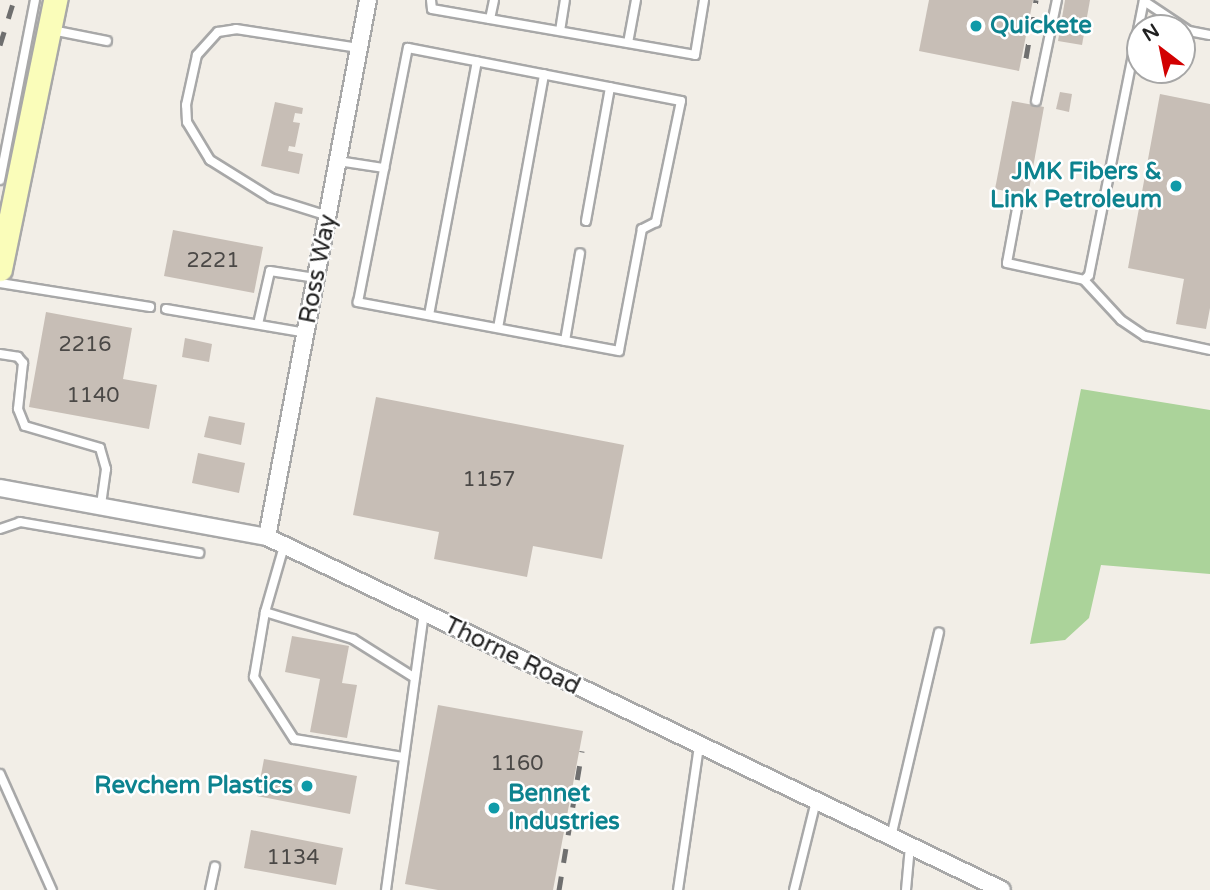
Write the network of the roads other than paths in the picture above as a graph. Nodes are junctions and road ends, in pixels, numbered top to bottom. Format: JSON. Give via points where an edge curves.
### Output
{"nodes":[{"id":1,"x":36,"y":0,"type":"edge"},
{"id":2,"x":55,"y":0,"type":"edge"},
{"id":3,"x":368,"y":0,"type":"edge"},
{"id":4,"x":430,"y":0,"type":"edge"},
{"id":5,"x":494,"y":0,"type":"edge"},
{"id":6,"x":565,"y":0,"type":"edge"},
{"id":7,"x":636,"y":0,"type":"edge"},
{"id":8,"x":704,"y":0,"type":"edge"},
{"id":9,"x":1057,"y":0,"type":"edge"},
{"id":10,"x":1144,"y":1,"type":"edge"},
{"id":11,"x":490,"y":19,"type":"junction"},
{"id":12,"x":50,"y":30,"type":"junction"},
{"id":13,"x":560,"y":31,"type":"junction"},
{"id":14,"x":1210,"y":35,"type":"edge"},
{"id":15,"x":107,"y":41,"type":"dead end"},
{"id":16,"x":628,"y":43,"type":"junction"},
{"id":17,"x":359,"y":48,"type":"junction"},
{"id":18,"x":477,"y":61,"type":"junction"},
{"id":19,"x":544,"y":74,"type":"junction"},
{"id":20,"x":610,"y":87,"type":"junction"},
{"id":21,"x":1036,"y":101,"type":"dead end"},
{"id":22,"x":338,"y":161,"type":"junction"},
{"id":23,"x":384,"y":168,"type":"junction"},
{"id":24,"x":0,"y":180,"type":"edge"},
{"id":25,"x":1019,"y":198,"type":"dead end"},
{"id":26,"x":328,"y":216,"type":"junction"},
{"id":27,"x":586,"y":222,"type":"dead end"},
{"id":28,"x":580,"y":253,"type":"dead end"},
{"id":29,"x":0,"y":269,"type":"edge"},
{"id":30,"x":316,"y":278,"type":"junction"},
{"id":31,"x":1084,"y":280,"type":"junction"},
{"id":32,"x":0,"y":283,"type":"edge"},
{"id":33,"x":150,"y":307,"type":"dead end"},
{"id":34,"x":166,"y":309,"type":"dead end"},
{"id":35,"x":429,"y":315,"type":"junction"},
{"id":36,"x":258,"y":324,"type":"junction"},
{"id":37,"x":498,"y":328,"type":"junction"},
{"id":38,"x":306,"y":332,"type":"junction"},
{"id":39,"x":565,"y":341,"type":"junction"},
{"id":40,"x":1210,"y":350,"type":"edge"},
{"id":41,"x":0,"y":354,"type":"edge"},
{"id":42,"x":0,"y":488,"type":"edge"},
{"id":43,"x":101,"y":505,"type":"junction"},
{"id":44,"x":0,"y":529,"type":"edge"},
{"id":45,"x":267,"y":537,"type":"junction"},
{"id":46,"x":284,"y":546,"type":"junction"},
{"id":47,"x":199,"y":553,"type":"dead end"},
{"id":48,"x":265,"y":612,"type":"junction"},
{"id":49,"x":424,"y":613,"type":"junction"},
{"id":50,"x":939,"y":633,"type":"dead end"},
{"id":51,"x":415,"y":678,"type":"junction"},
{"id":52,"x":699,"y":746,"type":"junction"},
{"id":53,"x":403,"y":757,"type":"junction"},
{"id":54,"x":0,"y":774,"type":"edge"},
{"id":55,"x":816,"y":801,"type":"junction"},
{"id":56,"x":891,"y":837,"type":"junction"},
{"id":57,"x":910,"y":846,"type":"junction"},
{"id":58,"x":215,"y":867,"type":"dead end"},
{"id":59,"x":52,"y":890,"type":"edge"},
{"id":60,"x":210,"y":890,"type":"edge"},
{"id":61,"x":386,"y":890,"type":"edge"},
{"id":62,"x":678,"y":890,"type":"edge"},
{"id":63,"x":794,"y":890,"type":"edge"},
{"id":64,"x":906,"y":890,"type":"edge"},
{"id":65,"x":1001,"y":890,"type":"edge"}],
"edges":[{"from":1,"to":24,"type":"lane"},
{"from":2,"to":12,"type":"street"},
{"from":3,"to":17,"type":"street","name":"Ross Way"},
{"from":4,"to":11,"type":"lane","via":[[432,9]]},
{"from":5,"to":11,"type":"lane"},
{"from":6,"to":13,"type":"lane"},
{"from":7,"to":16,"type":"lane"},
{"from":8,"to":16,"type":"lane","via":[[695,55]]},
{"from":9,"to":21,"type":"lane"},
{"from":10,"to":14,"type":"lane","via":[[1189,31]]},
{"from":10,"to":31,"type":"lane","via":[[1089,275]]},
{"from":11,"to":13,"type":"lane"},
{"from":12,"to":15,"type":"lane"},
{"from":12,"to":29,"type":"street"},
{"from":13,"to":16,"type":"lane"},
{"from":17,"to":22,"type":"street","name":"Ross Way"},
{"from":17,"to":26,"type":"lane","via":[[261,32],[218,32],[197,54],[186,105],[187,122],[210,160],[271,198]]},
{"from":18,"to":19,"type":"lane"},
{"from":18,"to":23,"type":"lane","via":[[408,48]]},
{"from":18,"to":35,"type":"lane"},
{"from":19,"to":20,"type":"lane"},
{"from":19,"to":37,"type":"lane"},
{"from":20,"to":27,"type":"lane"},
{"from":20,"to":39,"type":"lane","via":[[681,101],[656,222],[642,229],[618,351]]},
{"from":22,"to":23,"type":"lane"},
{"from":22,"to":26,"type":"street","name":"Ross Way"},
{"from":23,"to":35,"type":"lane","via":[[358,302]]},
{"from":25,"to":31,"type":"lane","via":[[1007,263]]},
{"from":26,"to":30,"type":"street","name":"Ross Way"},
{"from":28,"to":39,"type":"lane"},
{"from":30,"to":36,"type":"lane","via":[[270,271]]},
{"from":30,"to":38,"type":"street","name":"Ross Way"},
{"from":31,"to":40,"type":"lane","via":[[1121,320],[1145,336]]},
{"from":32,"to":33,"type":"lane"},
{"from":34,"to":36,"type":"lane"},
{"from":35,"to":37,"type":"lane"},
{"from":36,"to":38,"type":"lane"},
{"from":37,"to":39,"type":"lane"},
{"from":38,"to":45,"type":"street","name":"Ross Way"},
{"from":41,"to":43,"type":"lane","via":[[18,357],[23,363],[18,409],[25,426],[100,448],[106,469]]},
{"from":42,"to":43,"type":"street","name":"Thorne Road"},
{"from":43,"to":45,"type":"street","name":"Thorne Road"},
{"from":44,"to":47,"type":"lane","via":[[20,522]]},
{"from":45,"to":46,"type":"street","name":"Thorne Road"},
{"from":46,"to":48,"type":"lane"},
{"from":46,"to":49,"type":"street","name":"Thorne Road"},
{"from":48,"to":51,"type":"lane","via":[[353,639]]},
{"from":48,"to":53,"type":"lane","via":[[254,677],[294,739]]},
{"from":49,"to":51,"type":"lane"},
{"from":49,"to":52,"type":"street","name":"Thorne Road"},
{"from":50,"to":56,"type":"lane"},
{"from":51,"to":53,"type":"lane"},
{"from":52,"to":55,"type":"street","name":"Thorne Road"},
{"from":52,"to":62,"type":"lane"},
{"from":53,"to":61,"type":"lane"},
{"from":54,"to":59,"type":"lane"},
{"from":55,"to":56,"type":"street","name":"Thorne Road"},
{"from":55,"to":63,"type":"lane"},
{"from":56,"to":57,"type":"street","name":"Thorne Road"},
{"from":57,"to":64,"type":"lane"},
{"from":57,"to":65,"type":"street","name":"Thorne Road"},
{"from":58,"to":60,"type":"lane"}]}
